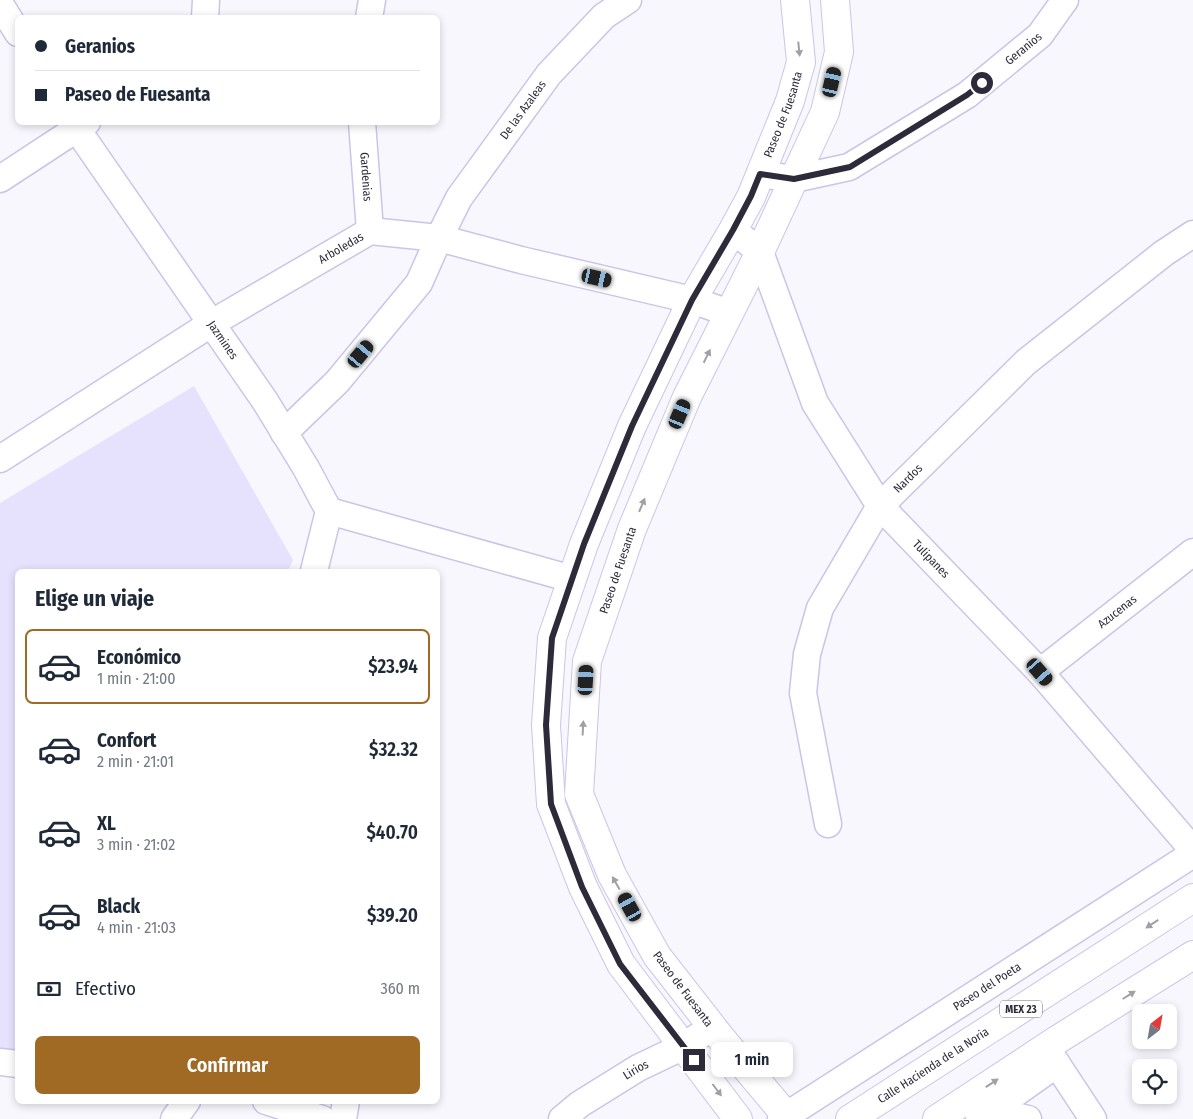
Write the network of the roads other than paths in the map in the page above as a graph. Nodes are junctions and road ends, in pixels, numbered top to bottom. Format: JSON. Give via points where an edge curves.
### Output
{"nodes":[{"id":1,"x":206,"y":0,"type":"edge"},
{"id":2,"x":372,"y":0,"type":"edge"},
{"id":3,"x":628,"y":0,"type":"edge"},
{"id":4,"x":794,"y":0,"type":"edge"},
{"id":5,"x":835,"y":0,"type":"edge"},
{"id":6,"x":1065,"y":0,"type":"edge"},
{"id":7,"x":0,"y":4,"type":"edge"},
{"id":8,"x":205,"y":15,"type":"edge"},
{"id":9,"x":369,"y":15,"type":"edge"},
{"id":10,"x":15,"y":28,"type":"edge"},
{"id":11,"x":78,"y":125,"type":"edge"},
{"id":12,"x":362,"y":125,"type":"edge"},
{"id":13,"x":760,"y":174,"type":"junction"},
{"id":14,"x":0,"y":179,"type":"edge"},
{"id":15,"x":794,"y":179,"type":"junction"},
{"id":16,"x":733,"y":230,"type":"junction"},
{"id":17,"x":370,"y":231,"type":"junction"},
{"id":18,"x":1193,"y":234,"type":"edge"},
{"id":19,"x":439,"y":238,"type":"junction"},
{"id":20,"x":760,"y":252,"type":"junction"},
{"id":21,"x":692,"y":300,"type":"junction"},
{"id":22,"x":729,"y":313,"type":"junction"},
{"id":23,"x":212,"y":323,"type":"junction"},
{"id":24,"x":284,"y":433,"type":"junction"},
{"id":25,"x":0,"y":459,"type":"edge"},
{"id":26,"x":880,"y":506,"type":"junction"},
{"id":27,"x":329,"y":511,"type":"junction"},
{"id":28,"x":1193,"y":552,"type":"edge"},
{"id":29,"x":314,"y":569,"type":"edge"},
{"id":30,"x":572,"y":579,"type":"junction"},
{"id":31,"x":1040,"y":672,"type":"junction"},
{"id":32,"x":579,"y":794,"type":"junction"},
{"id":33,"x":551,"y":804,"type":"junction"},
{"id":34,"x":828,"y":824,"type":"dead end"},
{"id":35,"x":1193,"y":850,"type":"edge"},
{"id":36,"x":1193,"y":854,"type":"edge"},
{"id":37,"x":1193,"y":898,"type":"edge"},
{"id":38,"x":1193,"y":955,"type":"edge"},
{"id":39,"x":712,"y":1027,"type":"junction"},
{"id":40,"x":684,"y":1046,"type":"junction"},
{"id":41,"x":1052,"y":1056,"type":"junction"},
{"id":42,"x":0,"y":1062,"type":"edge"},
{"id":43,"x":15,"y":1064,"type":"edge"},
{"id":44,"x":186,"y":1104,"type":"edge"},
{"id":45,"x":275,"y":1104,"type":"edge"},
{"id":46,"x":346,"y":1104,"type":"edge"},
{"id":47,"x":977,"y":1111,"type":"edge"},
{"id":48,"x":785,"y":1118,"type":"edge"},
{"id":49,"x":174,"y":1119,"type":"edge"},
{"id":50,"x":322,"y":1119,"type":"edge"},
{"id":51,"x":343,"y":1119,"type":"edge"},
{"id":52,"x":562,"y":1119,"type":"edge"},
{"id":53,"x":738,"y":1119,"type":"edge"},
{"id":54,"x":850,"y":1119,"type":"edge"},
{"id":55,"x":937,"y":1119,"type":"edge"},
{"id":56,"x":1028,"y":1119,"type":"edge"},
{"id":57,"x":1093,"y":1119,"type":"edge"}],
"edges":[{"from":1,"to":8,"type":"street"},
{"from":2,"to":9,"type":"street"},
{"from":3,"to":19,"type":"street","name":"De las Azaleas","via":[[604,16],[550,74],[459,198]]},
{"from":4,"to":13,"type":"street","name":"Paseo de Fuesanta","one_way":true,"via":[[801,62],[790,101]]},
{"from":5,"to":15,"type":"street","name":"Paseo de Fuesanta","via":[[839,52],[825,112]]},
{"from":6,"to":15,"type":"street","name":"Geranios","via":[[1040,36],[967,95],[850,167]]},
{"from":7,"to":10,"type":"street"},
{"from":11,"to":14,"type":"street"},
{"from":11,"to":23,"type":"street","name":"Jazmines"},
{"from":12,"to":17,"type":"street","name":"Gardenias"},
{"from":13,"to":15,"type":"street","name":"Geranios"},
{"from":13,"to":16,"type":"street","name":"Paseo de Fuesanta"},
{"from":15,"to":20,"type":"street","name":"Paseo de Fuesanta"},
{"from":16,"to":20,"type":"street"},
{"from":16,"to":21,"type":"street","name":"Paseo de Fuesanta"},
{"from":17,"to":19,"type":"street","name":"Arboledas"},
{"from":17,"to":23,"type":"street","name":"Arboledas"},
{"from":18,"to":26,"type":"street","name":"Nardos","via":[[1164,253],[1026,362]]},
{"from":19,"to":21,"type":"street","name":"Arboledas"},
{"from":19,"to":24,"type":"street","name":"De las Azaleas","via":[[419,283],[338,382]]},
{"from":20,"to":22,"type":"street","name":"Paseo de Fuesanta"},
{"from":20,"to":26,"type":"street","name":"Tulipanes","via":[[815,403]]},
{"from":21,"to":22,"type":"street","name":"Arboledas"},
{"from":21,"to":30,"type":"street","name":"Paseo de Fuesanta","via":[[632,426]]},
{"from":32,"to":22,"type":"street","name":"Paseo de Fuesanta","one_way":true,"via":[[587,661],[632,529],[687,398]]},
{"from":23,"to":24,"type":"street","name":"Jazmines"},
{"from":23,"to":25,"type":"street","name":"Arboledas"},
{"from":24,"to":27,"type":"street","name":"Jazmines"},
{"from":26,"to":31,"type":"street","name":"Tulipanes"},
{"from":26,"to":34,"type":"street","name":"Nardos","via":[[820,608],[807,654],[803,693]]},
{"from":27,"to":29,"type":"street"},
{"from":27,"to":30,"type":"street"},
{"from":28,"to":31,"type":"street","name":"Azucenas"},
{"from":30,"to":33,"type":"street","name":"Paseo de Fuesanta","via":[[552,638],[546,725]]},
{"from":31,"to":35,"type":"street","name":"Tulipanes"},
{"from":32,"to":33,"type":"street"},
{"from":39,"to":32,"type":"street","name":"Paseo de Fuesanta","one_way":true,"via":[[657,956],[612,875]]},
{"from":33,"to":40,"type":"street","name":"Paseo de Fuesanta","via":[[582,887],[620,964]]},
{"from":36,"to":48,"type":"street","name":"Paseo del Poeta"},
{"from":37,"to":54,"type":"street","name":"Calle Hacienda de la Noria","number":"MEX 23","one_way":true},
{"from":41,"to":38,"type":"street","one_way":true},
{"from":39,"to":40,"type":"street","name":"Lirios"},
{"from":39,"to":48,"type":"street","name":"Paseo de Fuesanta"},
{"from":40,"to":52,"type":"street","name":"Lirios","via":[[638,1068]]},
{"from":40,"to":53,"type":"street","name":"Paseo de Fuesanta","one_way":true},
{"from":41,"to":47,"type":"street"},
{"from":41,"to":57,"type":"street"},
{"from":42,"to":43,"type":"street"},
{"from":44,"to":49,"type":"street"},
{"from":45,"to":50,"type":"street"},
{"from":46,"to":51,"type":"street"},
{"from":47,"to":55,"type":"street"},
{"from":47,"to":56,"type":"street"}]}
